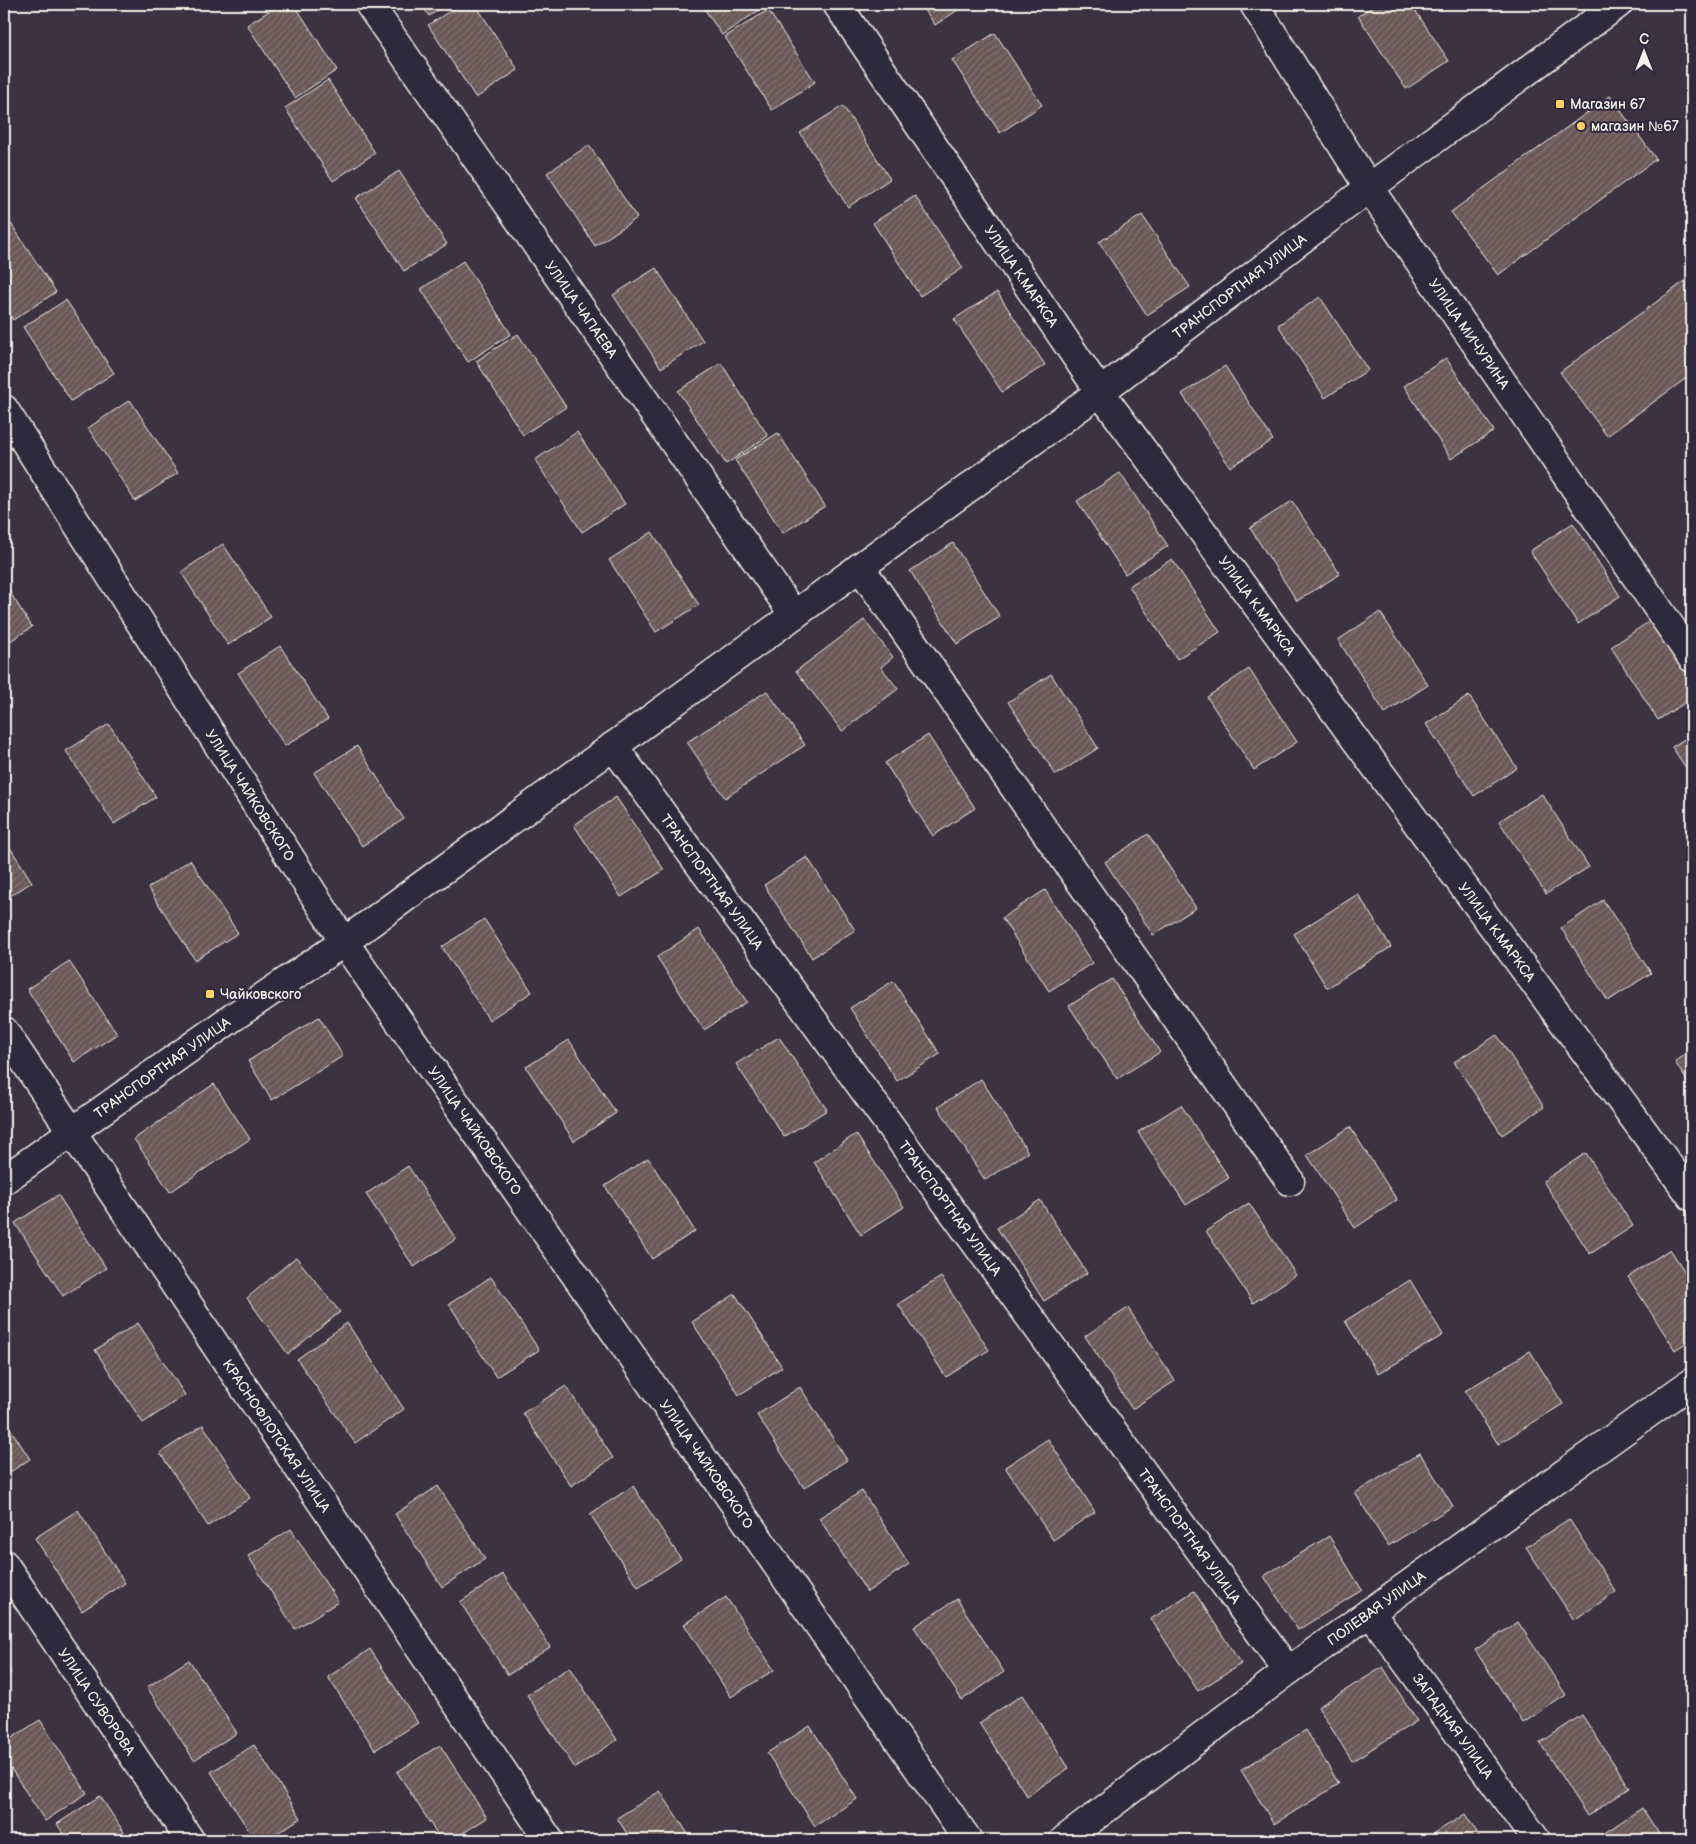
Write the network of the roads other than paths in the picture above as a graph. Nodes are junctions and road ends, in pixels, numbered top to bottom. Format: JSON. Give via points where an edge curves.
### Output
{"nodes":[{"id":1,"x":369,"y":4,"type":"edge"},
{"id":2,"x":837,"y":4,"type":"edge"},
{"id":3,"x":1254,"y":4,"type":"edge"},
{"id":4,"x":1618,"y":4,"type":"edge"},
{"id":5,"x":1369,"y":188,"type":"junction"},
{"id":6,"x":1100,"y":392,"type":"junction"},
{"id":7,"x":4,"y":409,"type":"edge"},
{"id":8,"x":860,"y":567,"type":"junction"},
{"id":9,"x":794,"y":615,"type":"junction"},
{"id":10,"x":1692,"y":658,"type":"edge"},
{"id":11,"x":614,"y":746,"type":"junction"},
{"id":12,"x":344,"y":942,"type":"junction"},
{"id":13,"x":4,"y":1031,"type":"edge"},
{"id":14,"x":72,"y":1132,"type":"junction"},
{"id":15,"x":4,"y":1180,"type":"edge"},
{"id":16,"x":1290,"y":1181,"type":"dead end"},
{"id":17,"x":1692,"y":1197,"type":"edge"},
{"id":18,"x":1692,"y":1382,"type":"edge"},
{"id":19,"x":4,"y":1564,"type":"edge"},
{"id":20,"x":1370,"y":1612,"type":"junction"},
{"id":21,"x":1288,"y":1672,"type":"junction"},
{"id":22,"x":190,"y":1840,"type":"edge"},
{"id":23,"x":549,"y":1840,"type":"edge"},
{"id":24,"x":968,"y":1840,"type":"edge"},
{"id":25,"x":1064,"y":1840,"type":"edge"},
{"id":26,"x":1536,"y":1840,"type":"edge"}],
"edges":[{"from":1,"to":9,"type":"street","name":"УЛИЦА ЧАПАЕВА"},
{"from":2,"to":6,"type":"street","name":"УЛИЦА К.МАРКСА"},
{"from":3,"to":5,"type":"street","name":"УЛИЦА МИЧУРИНА"},
{"from":4,"to":5,"type":"street","name":"ТРАНСПОРТНАЯ УЛИЦА"},
{"from":5,"to":6,"type":"street","name":"ТРАНСПОРТНАЯ УЛИЦА"},
{"from":5,"to":10,"type":"street","name":"УЛИЦА МИЧУРИНА"},
{"from":6,"to":8,"type":"street","name":"ТРАНСПОРТНАЯ УЛИЦА"},
{"from":6,"to":17,"type":"street","name":"УЛИЦА К.МАРКСА"},
{"from":7,"to":12,"type":"street","name":"УЛИЦА ЧАЙКОВСКОГО"},
{"from":8,"to":9,"type":"street","name":"ТРАНСПОРТНАЯ УЛИЦА"},
{"from":8,"to":16,"type":"street"},
{"from":9,"to":11,"type":"street","name":"ТРАНСПОРТНАЯ УЛИЦА"},
{"from":11,"to":12,"type":"street","name":"ТРАНСПОРТНАЯ УЛИЦА"},
{"from":11,"to":21,"type":"street","name":"ТРАНСПОРТНАЯ УЛИЦА"},
{"from":12,"to":14,"type":"street","name":"ТРАНСПОРТНАЯ УЛИЦА"},
{"from":12,"to":24,"type":"street","name":"УЛИЦА ЧАЙКОВСКОГО"},
{"from":13,"to":14,"type":"street","name":"КРАСНОФЛОТСКАЯ УЛИЦА"},
{"from":14,"to":15,"type":"street","name":"ТРАНСПОРТНАЯ УЛИЦА"},
{"from":14,"to":23,"type":"street","name":"КРАСНОФЛОТСКАЯ УЛИЦА"},
{"from":18,"to":20,"type":"street","name":"ПОЛЕВАЯ УЛИЦА"},
{"from":19,"to":22,"type":"street","name":"УЛИЦА СУВОРОВА"},
{"from":20,"to":21,"type":"street","name":"ПОЛЕВАЯ УЛИЦА"},
{"from":20,"to":26,"type":"street","name":"ЗАПАДНАЯ УЛИЦА"},
{"from":21,"to":25,"type":"street","name":"ПОЛЕВАЯ УЛИЦА"}]}
